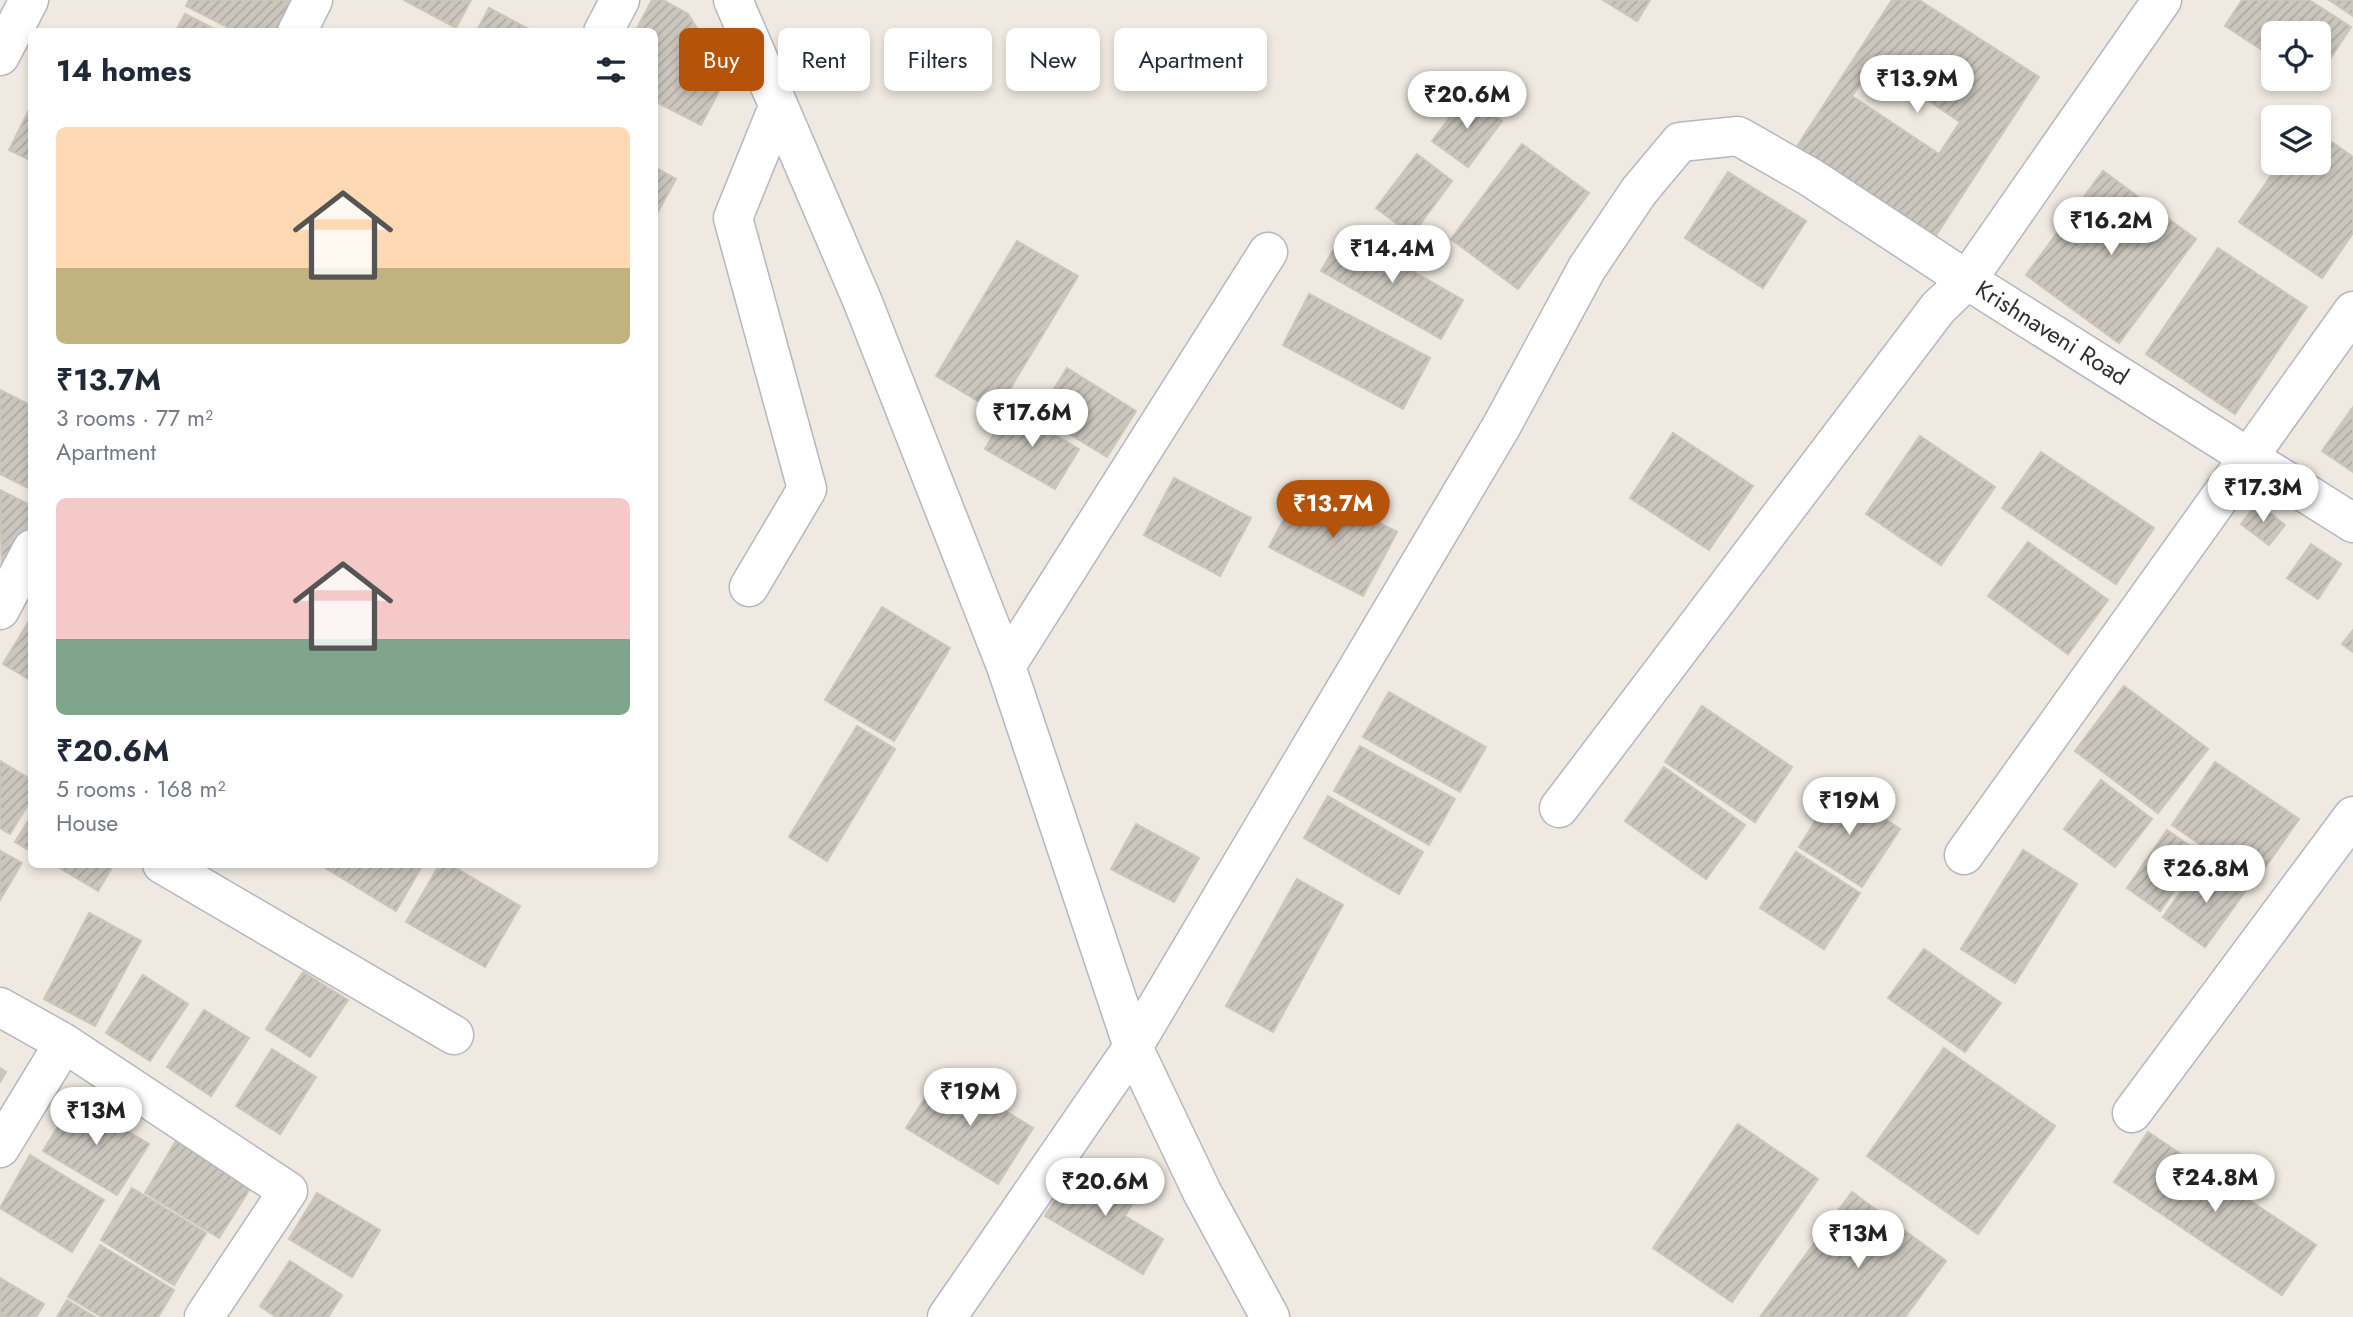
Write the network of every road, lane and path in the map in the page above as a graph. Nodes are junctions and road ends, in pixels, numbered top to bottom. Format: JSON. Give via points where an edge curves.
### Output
{"nodes":[{"id":1,"x":29,"y":0,"type":"edge"},
{"id":2,"x":313,"y":0,"type":"edge"},
{"id":3,"x":620,"y":0,"type":"edge"},
{"id":4,"x":733,"y":0,"type":"edge"},
{"id":5,"x":2162,"y":0,"type":"edge"},
{"id":6,"x":299,"y":28,"type":"edge"},
{"id":7,"x":605,"y":28,"type":"edge"},
{"id":8,"x":0,"y":56,"type":"edge"},
{"id":9,"x":778,"y":107,"type":"junction"},
{"id":10,"x":1268,"y":252,"type":"dead end"},
{"id":11,"x":1967,"y":280,"type":"junction"},
{"id":12,"x":2353,"y":311,"type":"edge"},
{"id":13,"x":2247,"y":456,"type":"junction"},
{"id":14,"x":2353,"y":523,"type":"edge"},
{"id":15,"x":28,"y":557,"type":"edge"},
{"id":16,"x":749,"y":587,"type":"dead end"},
{"id":17,"x":0,"y":610,"type":"edge"},
{"id":18,"x":1006,"y":666,"type":"junction"},
{"id":19,"x":1559,"y":808,"type":"dead end"},
{"id":20,"x":2353,"y":816,"type":"edge"},
{"id":21,"x":1964,"y":855,"type":"dead end"},
{"id":22,"x":170,"y":868,"type":"edge"},
{"id":23,"x":0,"y":1007,"type":"edge"},
{"id":24,"x":454,"y":1035,"type":"dead end"},
{"id":25,"x":64,"y":1044,"type":"junction"},
{"id":26,"x":1133,"y":1047,"type":"junction"},
{"id":27,"x":2132,"y":1113,"type":"dead end"},
{"id":28,"x":0,"y":1148,"type":"edge"},
{"id":29,"x":204,"y":1317,"type":"edge"},
{"id":30,"x":947,"y":1317,"type":"edge"},
{"id":31,"x":1270,"y":1317,"type":"edge"}],
"edges":[{"from":1,"to":8,"type":"street"},
{"from":2,"to":6,"type":"street"},
{"from":3,"to":7,"type":"street"},
{"from":4,"to":9,"type":"street"},
{"from":5,"to":11,"type":"street","name":"Krishnaveni Road"},
{"from":9,"to":16,"type":"street","via":[[733,218],[807,489]]},
{"from":9,"to":18,"type":"street","via":[[862,300]]},
{"from":10,"to":18,"type":"street"},
{"from":11,"to":13,"type":"street","name":"Krishnaveni Road"},
{"from":11,"to":19,"type":"street","via":[[1938,307]]},
{"from":11,"to":26,"type":"street","via":[[1810,177],[1738,136],[1680,142],[1639,191],[1587,268],[1501,427]]},
{"from":12,"to":13,"type":"street"},
{"from":13,"to":14,"type":"street","name":"Krishnaveni Road"},
{"from":13,"to":21,"type":"street"},
{"from":15,"to":17,"type":"street"},
{"from":18,"to":26,"type":"street"},
{"from":20,"to":27,"type":"street"},
{"from":22,"to":24,"type":"street"},
{"from":23,"to":25,"type":"street"},
{"from":25,"to":28,"type":"street"},
{"from":25,"to":29,"type":"street","via":[[288,1191]]},
{"from":26,"to":30,"type":"street"},
{"from":26,"to":31,"type":"street","via":[[1202,1192]]}]}
